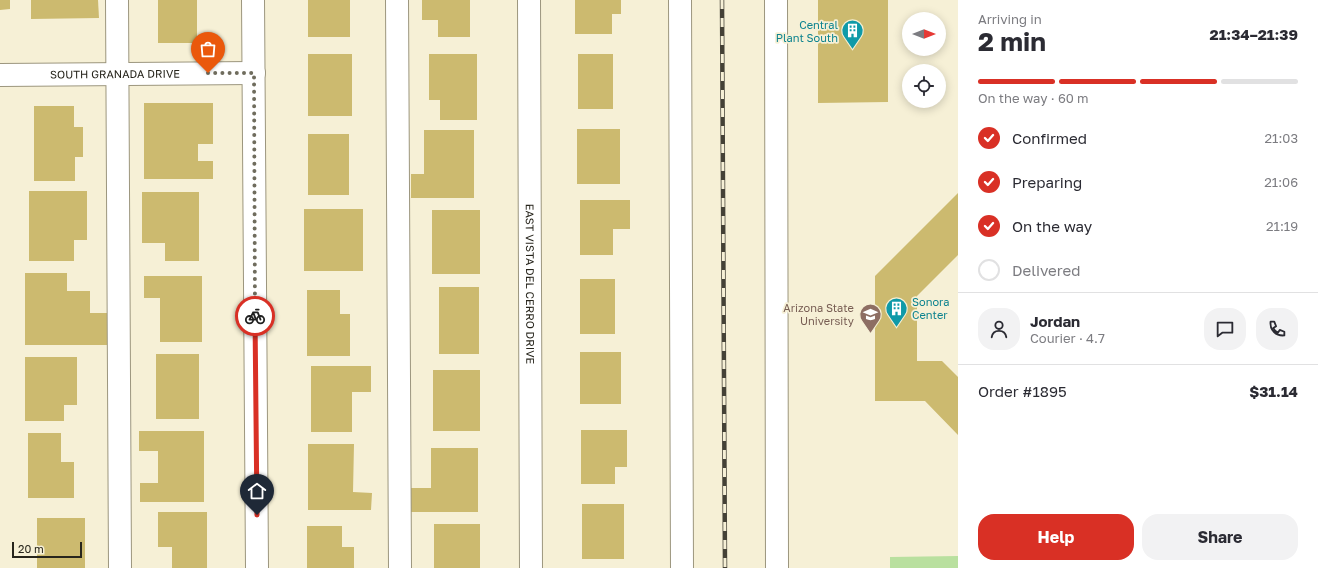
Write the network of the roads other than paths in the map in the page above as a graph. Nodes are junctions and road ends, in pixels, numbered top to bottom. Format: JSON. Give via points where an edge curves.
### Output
{"nodes":[{"id":1,"x":117,"y":0,"type":"edge"},
{"id":2,"x":253,"y":0,"type":"edge"},
{"id":3,"x":397,"y":0,"type":"edge"},
{"id":4,"x":529,"y":0,"type":"edge"},
{"id":5,"x":680,"y":0,"type":"edge"},
{"id":6,"x":776,"y":0,"type":"edge"},
{"id":7,"x":254,"y":73,"type":"junction"},
{"id":8,"x":116,"y":74,"type":"junction"},
{"id":9,"x":0,"y":75,"type":"edge"},
{"id":10,"x":120,"y":568,"type":"edge"},
{"id":11,"x":257,"y":568,"type":"edge"},
{"id":12,"x":400,"y":568,"type":"edge"},
{"id":13,"x":531,"y":568,"type":"edge"},
{"id":14,"x":682,"y":568,"type":"edge"},
{"id":15,"x":777,"y":568,"type":"edge"}],
"edges":[{"from":1,"to":8,"type":"street"},
{"from":2,"to":7,"type":"street"},
{"from":3,"to":12,"type":"street"},
{"from":4,"to":13,"type":"street","name":"EAST VISTA DEL CERRO DRIVE"},
{"from":5,"to":14,"type":"street"},
{"from":6,"to":15,"type":"street"},
{"from":7,"to":8,"type":"street","name":"SOUTH GRANADA DRIVE"},
{"from":7,"to":11,"type":"street"},
{"from":8,"to":9,"type":"street","name":"SOUTH GRANADA DRIVE"},
{"from":8,"to":10,"type":"street"}]}
